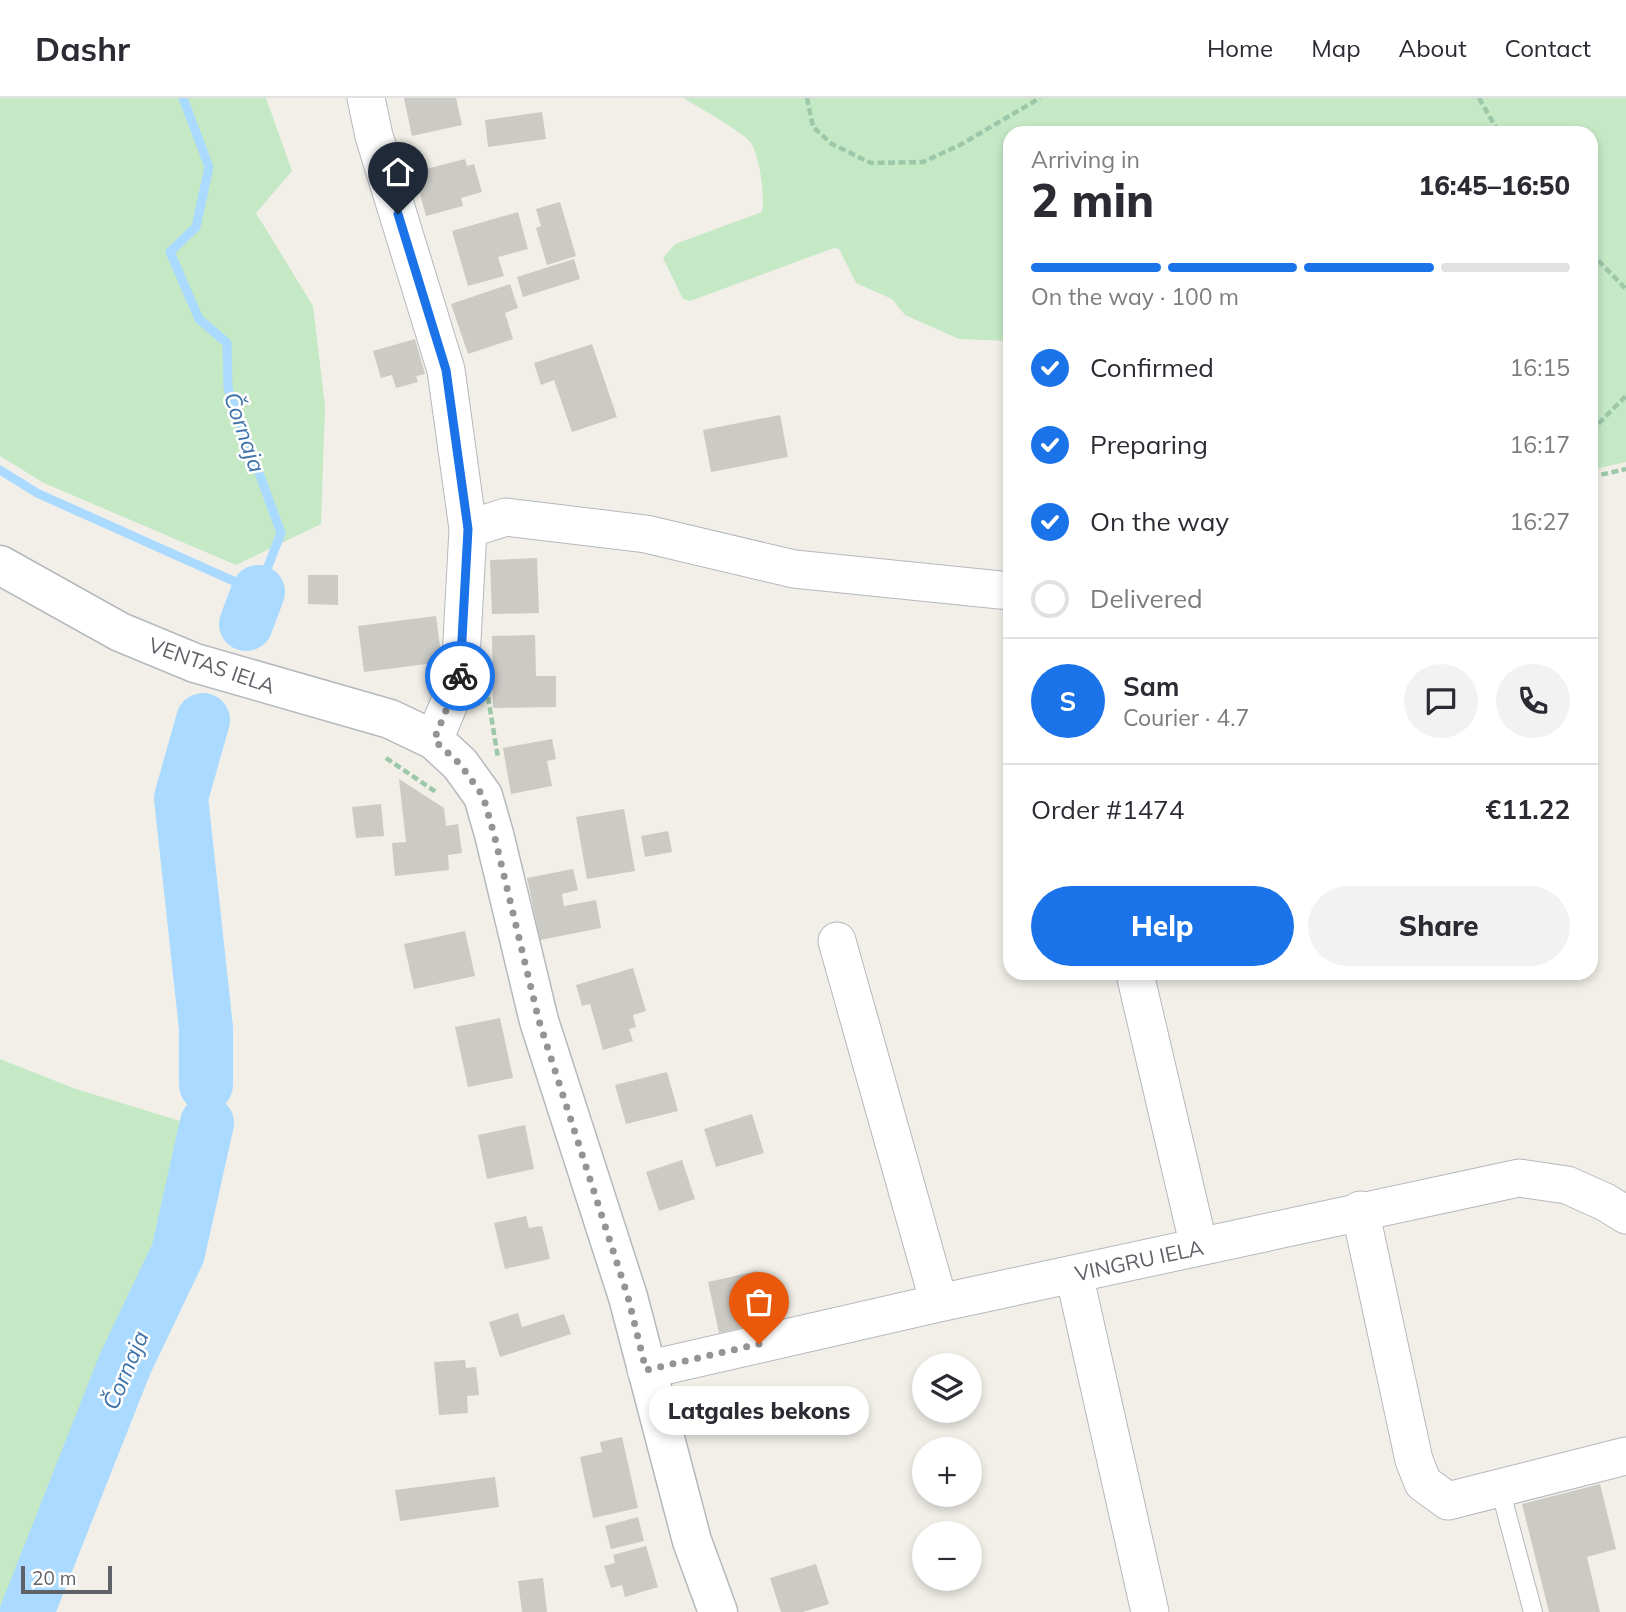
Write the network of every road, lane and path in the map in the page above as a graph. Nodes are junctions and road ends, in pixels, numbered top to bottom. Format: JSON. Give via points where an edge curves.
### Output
{"nodes":[{"id":1,"x":366,"y":98,"type":"edge"},
{"id":2,"x":807,"y":98,"type":"edge"},
{"id":3,"x":1040,"y":98,"type":"edge"},
{"id":4,"x":1479,"y":98,"type":"edge"},
{"id":5,"x":1495,"y":126,"type":"edge"},
{"id":6,"x":1598,"y":260,"type":"edge"},
{"id":7,"x":1626,"y":289,"type":"edge"},
{"id":8,"x":1626,"y":396,"type":"edge"},
{"id":9,"x":1598,"y":424,"type":"edge"},
{"id":10,"x":1626,"y":469,"type":"edge"},
{"id":11,"x":1598,"y":475,"type":"edge"},
{"id":12,"x":468,"y":529,"type":"junction"},
{"id":13,"x":0,"y":565,"type":"edge"},
{"id":14,"x":1003,"y":590,"type":"edge"},
{"id":15,"x":460,"y":677,"type":"junction"},
{"id":16,"x":434,"y":740,"type":"junction"},
{"id":17,"x":500,"y":765,"type":"dead end"},
{"id":18,"x":837,"y":941,"type":"dead end"},
{"id":19,"x":1136,"y":980,"type":"edge"},
{"id":20,"x":1360,"y":1210,"type":"junction"},
{"id":21,"x":1626,"y":1215,"type":"edge"},
{"id":22,"x":1199,"y":1247,"type":"junction"},
{"id":23,"x":1074,"y":1274,"type":"junction"},
{"id":24,"x":939,"y":1303,"type":"junction"},
{"id":25,"x":646,"y":1370,"type":"junction"},
{"id":26,"x":1626,"y":1456,"type":"edge"},
{"id":27,"x":1500,"y":1489,"type":"junction"},
{"id":28,"x":708,"y":1609,"type":"edge"},
{"id":29,"x":1150,"y":1612,"type":"edge"},
{"id":30,"x":1533,"y":1612,"type":"edge"}],
"edges":[{"from":1,"to":12,"type":"street","via":[[446,370]]},
{"from":2,"to":3,"type":"path","via":[[813,127],[832,144],[871,163],[923,162]]},
{"from":4,"to":5,"type":"path"},
{"from":6,"to":7,"type":"path"},
{"from":8,"to":9,"type":"path"},
{"from":10,"to":11,"type":"path"},
{"from":12,"to":14,"type":"street","via":[[506,517],[646,534],[794,569]]},
{"from":12,"to":15,"type":"street"},
{"from":13,"to":16,"type":"street","name":"VENTAS IELA","via":[[120,632],[183,658],[390,719]]},
{"from":15,"to":16,"type":"street"},
{"from":15,"to":17,"type":"path","via":[[485,679]]},
{"from":16,"to":25,"type":"street","name":"VENTAS IELA","via":[[460,764],[483,796],[539,1021],[628,1297]]},
{"from":18,"to":24,"type":"street"},
{"from":19,"to":22,"type":"street"},
{"from":20,"to":21,"type":"street","name":"VINGRU IELA","via":[[1519,1178],[1567,1185]]},
{"from":20,"to":22,"type":"street","name":"VINGRU IELA"},
{"from":20,"to":27,"type":"street","via":[[1414,1460],[1423,1483],[1448,1501]]},
{"from":22,"to":23,"type":"street","name":"VINGRU IELA"},
{"from":23,"to":24,"type":"street","name":"VINGRU IELA"},
{"from":23,"to":29,"type":"street"},
{"from":24,"to":25,"type":"street","name":"VINGRU IELA"},
{"from":25,"to":28,"type":"street","name":"VENTAS IELA"},
{"from":26,"to":27,"type":"street"},
{"from":27,"to":30,"type":"lane"}]}
